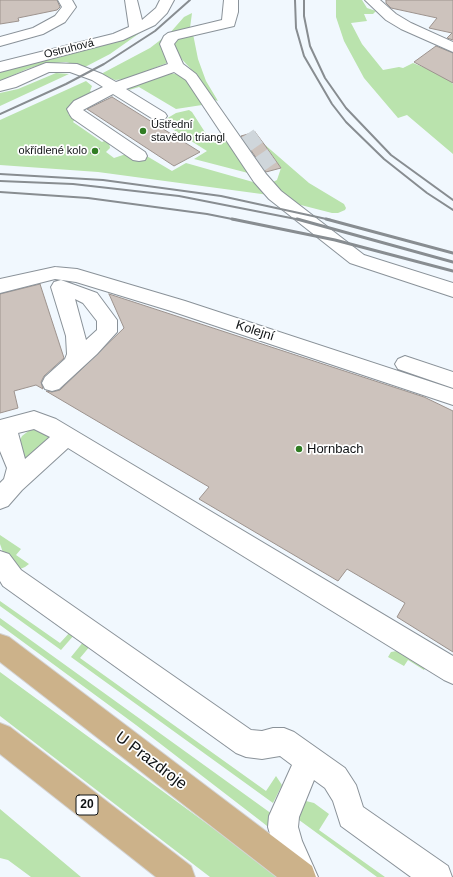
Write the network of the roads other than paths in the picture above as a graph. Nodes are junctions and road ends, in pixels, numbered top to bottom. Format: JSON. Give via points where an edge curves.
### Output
{"nodes":[{"id":1,"x":65,"y":0,"type":"edge"},
{"id":2,"x":167,"y":0,"type":"edge"},
{"id":3,"x":231,"y":0,"type":"edge"},
{"id":4,"x":372,"y":0,"type":"edge"},
{"id":5,"x":131,"y":2,"type":"dead end"},
{"id":6,"x":137,"y":29,"type":"junction"},
{"id":7,"x":0,"y":42,"type":"edge"},
{"id":8,"x":453,"y":48,"type":"edge"},
{"id":9,"x":176,"y":66,"type":"junction"},
{"id":10,"x":0,"y":67,"type":"edge"},
{"id":11,"x":0,"y":86,"type":"edge"},
{"id":12,"x":114,"y":88,"type":"junction"},
{"id":13,"x":159,"y":116,"type":"dead end"},
{"id":14,"x":139,"y":156,"type":"dead end"},
{"id":15,"x":0,"y":286,"type":"edge"},
{"id":16,"x":95,"y":290,"type":"junction"},
{"id":17,"x":453,"y":290,"type":"edge"},
{"id":18,"x":285,"y":324,"type":"dead end"},
{"id":19,"x":74,"y":363,"type":"junction"},
{"id":20,"x":453,"y":380,"type":"edge"},
{"id":21,"x":52,"y":383,"type":"dead end"},
{"id":22,"x":453,"y":397,"type":"edge"},
{"id":23,"x":3,"y":427,"type":"edge"},
{"id":24,"x":66,"y":436,"type":"junction"},
{"id":25,"x":6,"y":476,"type":"edge"},
{"id":26,"x":6,"y":570,"type":"edge"},
{"id":27,"x":0,"y":646,"type":"edge"},
{"id":28,"x":453,"y":671,"type":"edge"},
{"id":29,"x":0,"y":737,"type":"edge"},
{"id":30,"x":309,"y":760,"type":"junction"},
{"id":31,"x":180,"y":877,"type":"edge"},
{"id":32,"x":302,"y":877,"type":"edge"},
{"id":33,"x":437,"y":877,"type":"edge"}],
"edges":[{"from":1,"to":7,"type":"street","via":[[69,7],[60,19],[38,30]]},
{"from":2,"to":6,"type":"street","name":"Ostruhová","via":[[162,10],[150,22]]},
{"from":3,"to":9,"type":"street","via":[[229,23],[169,39],[167,44]]},
{"from":4,"to":8,"type":"street","via":[[406,26]]},
{"from":5,"to":6,"type":"street"},
{"from":6,"to":10,"type":"street","name":"Ostruhová","via":[[118,37]]},
{"from":9,"to":12,"type":"street"},
{"from":9,"to":17,"type":"street","via":[[191,77],[266,174],[275,194],[358,259]]},
{"from":11,"to":12,"type":"street","name":"Ostruhová","via":[[46,68],[63,66],[82,70]]},
{"from":12,"to":13,"type":"street","name":"Ostruhová"},
{"from":12,"to":14,"type":"street","via":[[80,104],[76,112],[118,150]]},
{"from":15,"to":16,"type":"street","name":"Kolejní","via":[[56,274],[77,276]]},
{"from":16,"to":19,"type":"street","via":[[107,320],[107,332]]},
{"from":16,"to":19,"type":"street","via":[[61,287],[76,336],[77,354]]},
{"from":16,"to":22,"type":"street","name":"Kolejní","via":[[231,323]]},
{"from":18,"to":20,"type":"street"},
{"from":19,"to":21,"type":"street"},
{"from":23,"to":24,"type":"street","via":[[34,420]]},
{"from":23,"to":25,"type":"street"},
{"from":24,"to":25,"type":"street"},
{"from":24,"to":28,"type":"street"},
{"from":26,"to":30,"type":"street","via":[[246,743],[262,745],[284,742]]},
{"from":27,"to":32,"type":"main road","name":"U Prazdroje"},
{"from":29,"to":31,"type":"main road","number":"20"},
{"from":30,"to":32,"type":"street","via":[[284,816],[283,827]]},
{"from":30,"to":33,"type":"street","via":[[335,778],[346,795],[351,816]]}]}
